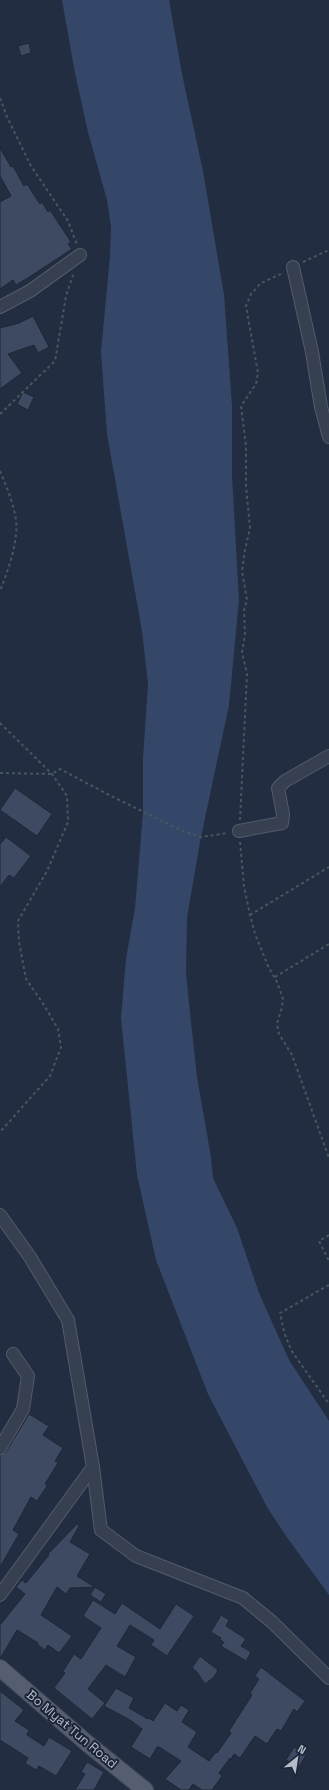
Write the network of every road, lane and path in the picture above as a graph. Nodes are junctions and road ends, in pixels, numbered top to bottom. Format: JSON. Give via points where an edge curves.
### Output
{"nodes":[{"id":1,"x":0,"y":98,"type":"edge"},
{"id":2,"x":329,"y":250,"type":"edge"},
{"id":3,"x":80,"y":256,"type":"junction"},
{"id":4,"x":293,"y":267,"type":"junction"},
{"id":5,"x":0,"y":307,"type":"edge"},
{"id":6,"x":0,"y":414,"type":"edge"},
{"id":7,"x":329,"y":437,"type":"edge"},
{"id":8,"x":0,"y":471,"type":"edge"},
{"id":9,"x":0,"y":591,"type":"edge"},
{"id":10,"x":0,"y":723,"type":"edge"},
{"id":11,"x":329,"y":756,"type":"edge"},
{"id":12,"x":0,"y":773,"type":"edge"},
{"id":13,"x":52,"y":774,"type":"junction"},
{"id":14,"x":239,"y":831,"type":"junction"},
{"id":15,"x":329,"y":867,"type":"edge"},
{"id":16,"x":250,"y":915,"type":"junction"},
{"id":17,"x":329,"y":944,"type":"edge"},
{"id":18,"x":275,"y":977,"type":"junction"},
{"id":19,"x":0,"y":1132,"type":"edge"},
{"id":20,"x":329,"y":1158,"type":"edge"},
{"id":21,"x":0,"y":1215,"type":"edge"},
{"id":22,"x":329,"y":1235,"type":"edge"},
{"id":23,"x":329,"y":1261,"type":"edge"},
{"id":24,"x":329,"y":1285,"type":"edge"},
{"id":25,"x":12,"y":1354,"type":"dead end"},
{"id":26,"x":329,"y":1404,"type":"edge"},
{"id":27,"x":0,"y":1448,"type":"edge"},
{"id":28,"x":92,"y":1467,"type":"junction"},
{"id":29,"x":0,"y":1595,"type":"edge"},
{"id":30,"x":0,"y":1668,"type":"edge"},
{"id":31,"x":329,"y":1678,"type":"edge"},
{"id":32,"x":145,"y":1790,"type":"edge"}],
"edges":[{"from":1,"to":3,"type":"path","via":[[31,166],[68,221]]},
{"from":2,"to":4,"type":"path"},
{"from":3,"to":5,"type":"street","via":[[30,291]]},
{"from":3,"to":6,"type":"path","via":[[66,296],[56,361]]},
{"from":4,"to":7,"type":"street"},
{"from":4,"to":14,"type":"path","via":[[261,283],[251,294],[246,306],[258,374],[256,384],[242,406],[250,528],[242,571],[247,600],[244,610],[245,635],[242,652],[247,674]]},
{"from":8,"to":9,"type":"path","via":[[12,500],[17,532]]},
{"from":10,"to":13,"type":"path"},
{"from":11,"to":14,"type":"street","via":[[284,781],[278,788],[283,814],[282,823]]},
{"from":12,"to":13,"type":"path"},
{"from":13,"to":14,"type":"path","via":[[60,769],[168,825],[201,837]]},
{"from":13,"to":19,"type":"path","via":[[67,796],[68,822],[48,871],[18,921],[26,979],[58,1029],[61,1046],[50,1076]]},
{"from":14,"to":16,"type":"path","via":[[244,886]]},
{"from":15,"to":16,"type":"path"},
{"from":16,"to":18,"type":"path","via":[[260,946]]},
{"from":17,"to":18,"type":"path"},
{"from":18,"to":20,"type":"path","via":[[283,999],[277,1024],[279,1034],[292,1055]]},
{"from":21,"to":28,"type":"street","via":[[30,1257],[68,1320]]},
{"from":22,"to":23,"type":"path","via":[[318,1241]]},
{"from":24,"to":26,"type":"path","via":[[280,1313],[291,1350]]},
{"from":25,"to":27,"type":"street","via":[[28,1376],[23,1408]]},
{"from":28,"to":29,"type":"street"},
{"from":28,"to":31,"type":"street","via":[[101,1530],[136,1556],[244,1598]]},
{"from":30,"to":32,"type":"main road","name":"Bo Myat Tun Road"}]}
